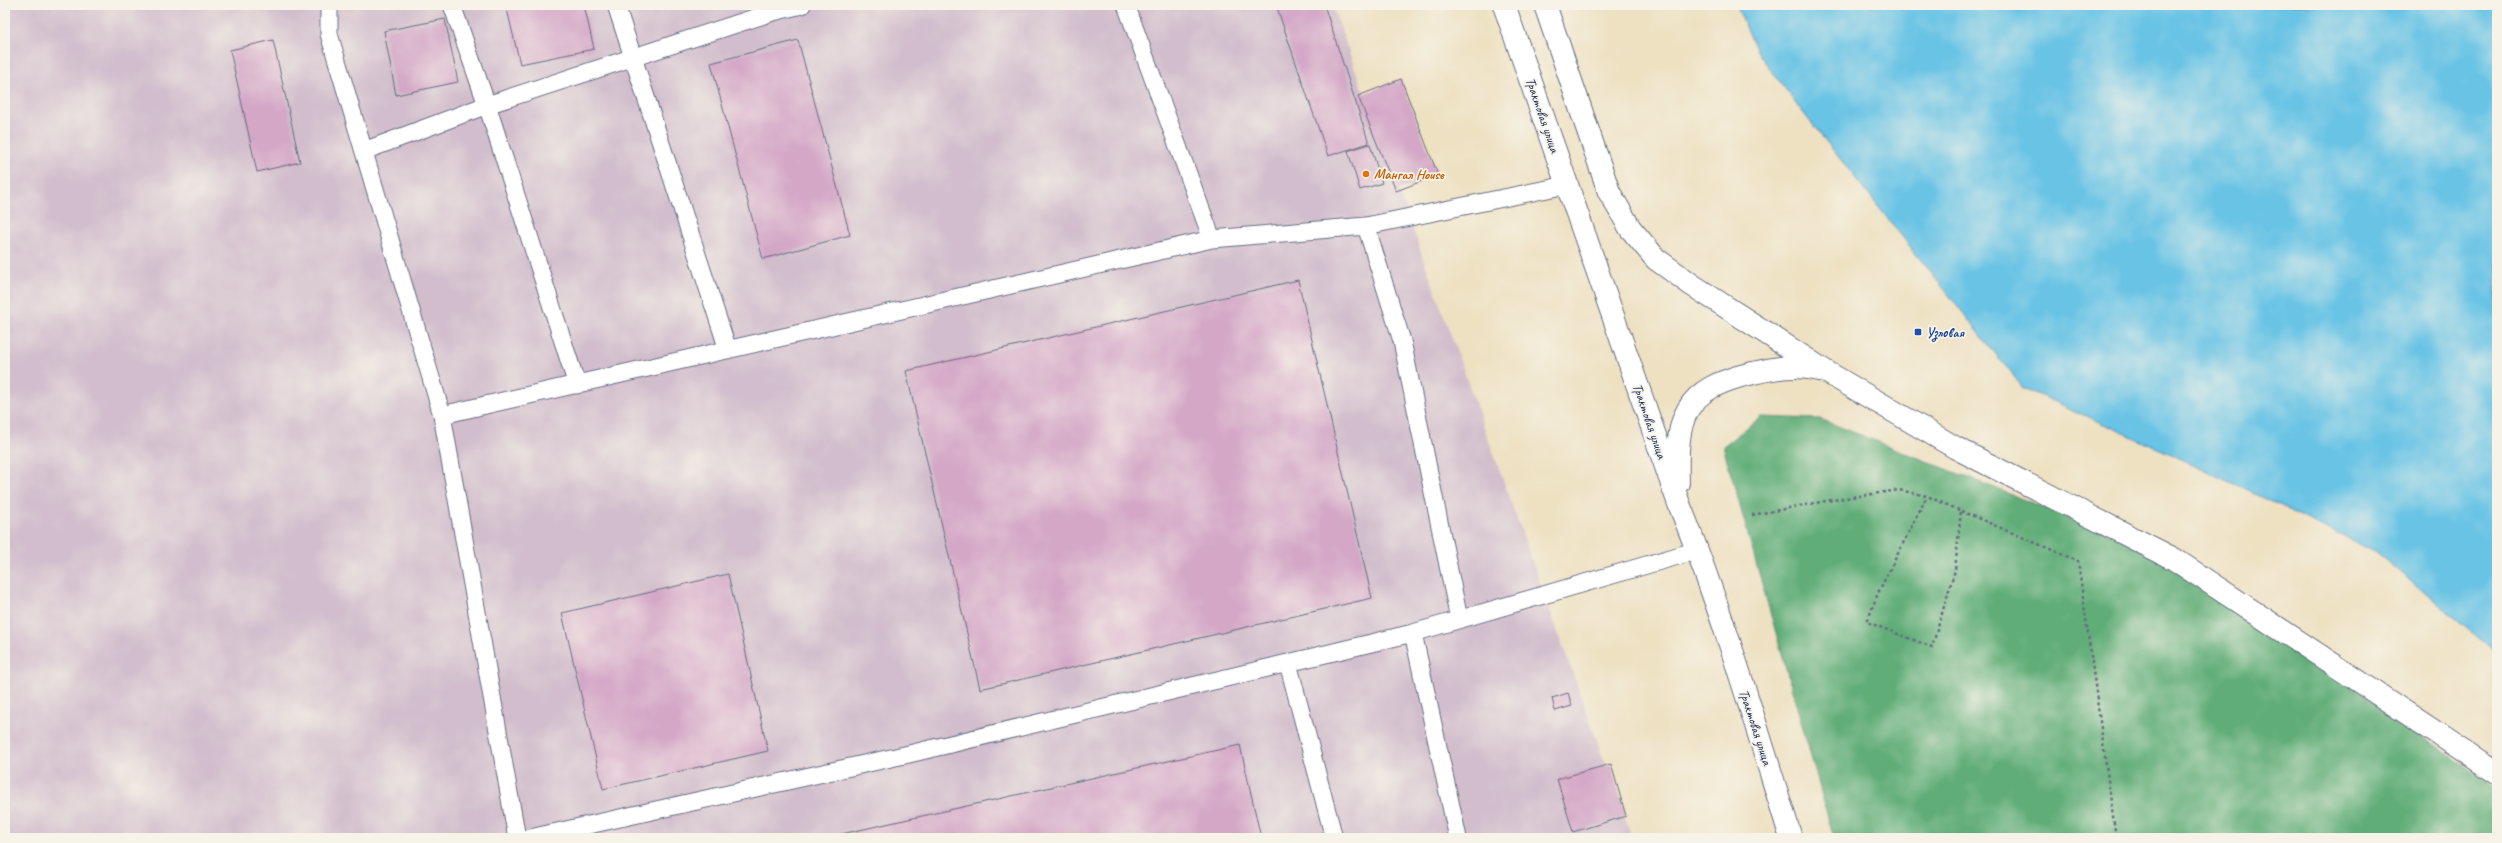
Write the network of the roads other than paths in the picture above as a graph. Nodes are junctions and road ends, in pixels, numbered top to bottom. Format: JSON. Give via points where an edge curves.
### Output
{"nodes":[{"id":1,"x":329,"y":5,"type":"edge"},
{"id":2,"x":452,"y":5,"type":"edge"},
{"id":3,"x":616,"y":5,"type":"edge"},
{"id":4,"x":802,"y":5,"type":"edge"},
{"id":5,"x":1126,"y":5,"type":"edge"},
{"id":6,"x":1504,"y":5,"type":"edge"},
{"id":7,"x":1545,"y":5,"type":"edge"},
{"id":8,"x":634,"y":57,"type":"junction"},
{"id":9,"x":487,"y":105,"type":"junction"},
{"id":10,"x":364,"y":151,"type":"junction"},
{"id":11,"x":1567,"y":185,"type":"junction"},
{"id":12,"x":1366,"y":226,"type":"junction"},
{"id":13,"x":1212,"y":239,"type":"junction"},
{"id":14,"x":728,"y":350,"type":"junction"},
{"id":15,"x":1824,"y":371,"type":"junction"},
{"id":16,"x":577,"y":385,"type":"junction"},
{"id":17,"x":442,"y":415,"type":"junction"},
{"id":18,"x":1679,"y":504,"type":"junction"},
{"id":19,"x":1698,"y":550,"type":"junction"},
{"id":20,"x":1459,"y":619,"type":"junction"},
{"id":21,"x":1413,"y":633,"type":"junction"},
{"id":22,"x":1288,"y":663,"type":"junction"},
{"id":23,"x":2497,"y":773,"type":"edge"},
{"id":24,"x":553,"y":835,"type":"edge"},
{"id":25,"x":517,"y":838,"type":"edge"},
{"id":26,"x":530,"y":838,"type":"edge"},
{"id":27,"x":1334,"y":838,"type":"edge"},
{"id":28,"x":1458,"y":838,"type":"edge"},
{"id":29,"x":1791,"y":838,"type":"edge"}],
"edges":[{"from":1,"to":10,"type":"lane","via":[[329,34]]},
{"from":2,"to":9,"type":"lane"},
{"from":3,"to":8,"type":"lane"},
{"from":4,"to":8,"type":"lane"},
{"from":5,"to":13,"type":"lane"},
{"from":6,"to":11,"type":"main road","name":"Трактовая улица"},
{"from":7,"to":15,"type":"main road","via":[[1598,166],[1621,215],[1642,244],[1692,285]]},
{"from":8,"to":9,"type":"lane"},
{"from":8,"to":14,"type":"lane"},
{"from":9,"to":10,"type":"lane"},
{"from":9,"to":16,"type":"lane"},
{"from":10,"to":17,"type":"lane"},
{"from":11,"to":12,"type":"lane"},
{"from":11,"to":18,"type":"main road","name":"Трактовая улица"},
{"from":12,"to":13,"type":"lane"},
{"from":12,"to":20,"type":"lane","via":[[1402,341]]},
{"from":13,"to":14,"type":"lane"},
{"from":14,"to":16,"type":"lane"},
{"from":15,"to":18,"type":"main road","via":[[1792,367],[1758,372],[1714,385],[1698,397],[1684,416],[1679,433]]},
{"from":15,"to":23,"type":"main road","via":[[1956,448],[2174,559]]},
{"from":16,"to":17,"type":"lane"},
{"from":17,"to":25,"type":"lane"},
{"from":18,"to":19,"type":"main road","name":"Трактовая улица"},
{"from":19,"to":20,"type":"lane"},
{"from":19,"to":29,"type":"main road","name":"Трактовая улица","via":[[1731,645]]},
{"from":20,"to":21,"type":"lane"},
{"from":21,"to":22,"type":"lane"},
{"from":21,"to":28,"type":"lane"},
{"from":22,"to":24,"type":"lane","via":[[909,754]]},
{"from":22,"to":27,"type":"lane"},
{"from":24,"to":26,"type":"lane"}]}
